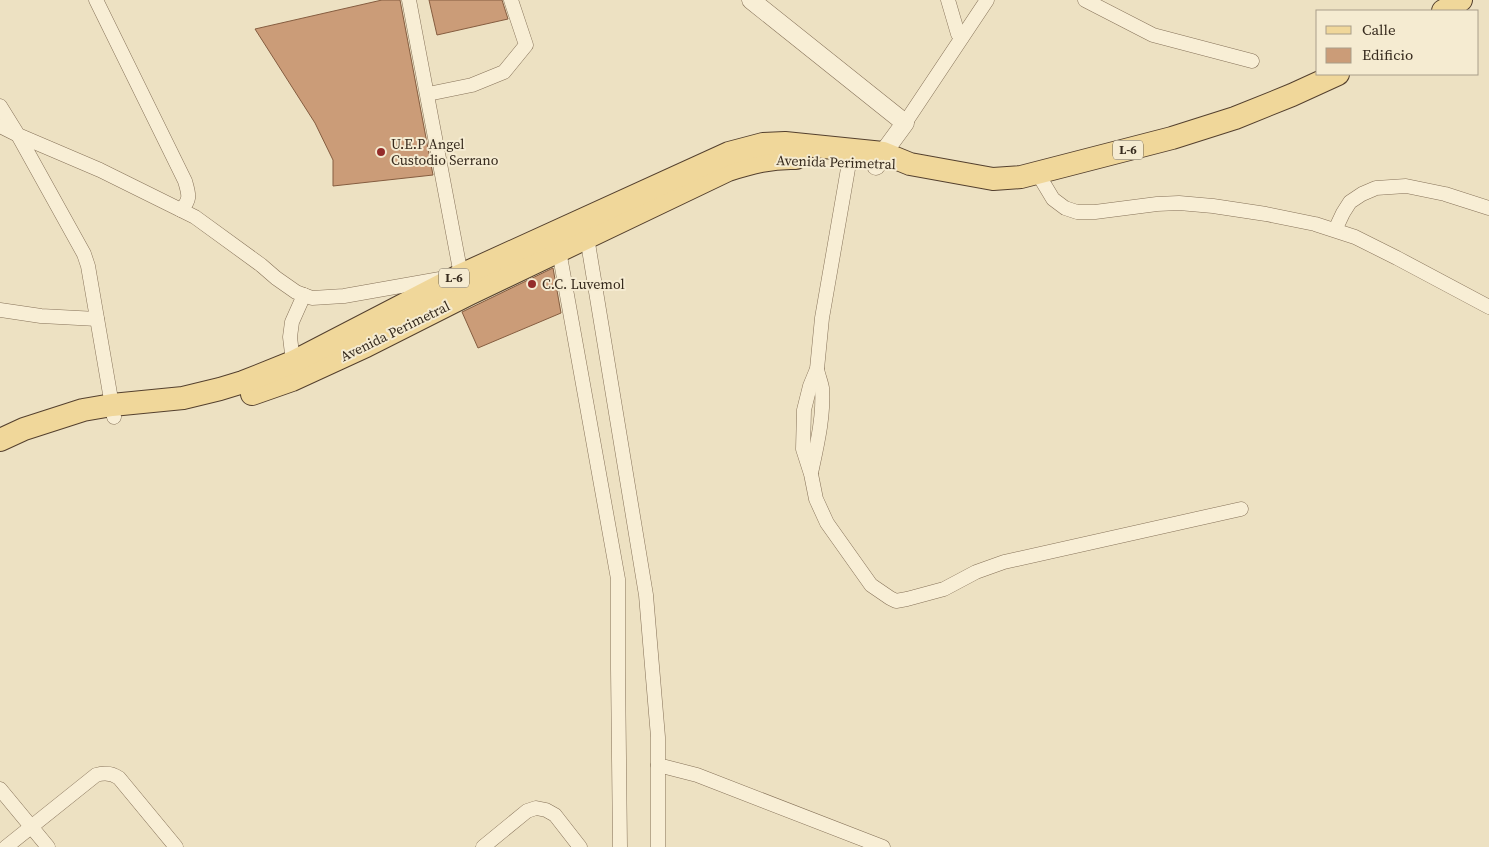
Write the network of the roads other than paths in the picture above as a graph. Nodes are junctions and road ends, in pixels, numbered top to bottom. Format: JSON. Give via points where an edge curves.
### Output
{"nodes":[{"id":1,"x":96,"y":0,"type":"edge"},
{"id":2,"x":410,"y":0,"type":"edge"},
{"id":3,"x":511,"y":0,"type":"edge"},
{"id":4,"x":751,"y":0,"type":"edge"},
{"id":5,"x":948,"y":0,"type":"edge"},
{"id":6,"x":986,"y":0,"type":"edge"},
{"id":7,"x":1086,"y":0,"type":"edge"},
{"id":8,"x":1461,"y":0,"type":"edge"},
{"id":9,"x":1444,"y":10,"type":"edge"},
{"id":10,"x":962,"y":37,"type":"junction"},
{"id":11,"x":1252,"y":61,"type":"dead end"},
{"id":12,"x":1336,"y":75,"type":"edge"},
{"id":13,"x":428,"y":94,"type":"junction"},
{"id":14,"x":0,"y":106,"type":"edge"},
{"id":15,"x":905,"y":122,"type":"junction"},
{"id":16,"x":0,"y":126,"type":"edge"},
{"id":17,"x":18,"y":134,"type":"junction"},
{"id":18,"x":880,"y":160,"type":"junction"},
{"id":19,"x":849,"y":163,"type":"junction"},
{"id":20,"x":1038,"y":174,"type":"junction"},
{"id":21,"x":1489,"y":208,"type":"edge"},
{"id":22,"x":181,"y":210,"type":"junction"},
{"id":23,"x":585,"y":229,"type":"junction"},
{"id":24,"x":1335,"y":230,"type":"junction"},
{"id":25,"x":557,"y":242,"type":"junction"},
{"id":26,"x":465,"y":284,"type":"junction"},
{"id":27,"x":304,"y":295,"type":"junction"},
{"id":28,"x":1489,"y":307,"type":"edge"},
{"id":29,"x":0,"y":310,"type":"edge"},
{"id":30,"x":97,"y":319,"type":"junction"},
{"id":31,"x":293,"y":362,"type":"junction"},
{"id":32,"x":113,"y":411,"type":"junction"},
{"id":33,"x":0,"y":440,"type":"edge"},
{"id":34,"x":0,"y":456,"type":"edge"},
{"id":35,"x":1241,"y":509,"type":"dead end"},
{"id":36,"x":658,"y":765,"type":"junction"},
{"id":37,"x":0,"y":789,"type":"edge"},
{"id":38,"x":32,"y":827,"type":"junction"},
{"id":39,"x":6,"y":847,"type":"edge"},
{"id":40,"x":48,"y":847,"type":"edge"},
{"id":41,"x":176,"y":847,"type":"edge"},
{"id":42,"x":482,"y":847,"type":"edge"},
{"id":43,"x":580,"y":847,"type":"edge"},
{"id":44,"x":620,"y":847,"type":"edge"},
{"id":45,"x":658,"y":847,"type":"edge"},
{"id":46,"x":883,"y":847,"type":"edge"}],
"edges":[{"from":1,"to":22,"type":"street","via":[[185,181],[188,202]]},
{"from":2,"to":13,"type":"street"},
{"from":3,"to":13,"type":"street","via":[[526,45],[504,72],[472,85]]},
{"from":4,"to":15,"type":"street"},
{"from":5,"to":10,"type":"street","via":[[958,34]]},
{"from":6,"to":10,"type":"street"},
{"from":7,"to":11,"type":"street","via":[[1153,35]]},
{"from":8,"to":9,"type":"main road"},
{"from":10,"to":15,"type":"street"},
{"from":12,"to":20,"type":"main road","number":"L-6","via":[[1235,118]]},
{"from":13,"to":26,"type":"street"},
{"from":14,"to":17,"type":"street"},
{"from":15,"to":18,"type":"street"},
{"from":16,"to":17,"type":"street"},
{"from":17,"to":22,"type":"street"},
{"from":17,"to":30,"type":"street","via":[[84,254]]},
{"from":18,"to":19,"type":"main road","name":"Avenida Perimetral","number":"L-6"},
{"from":18,"to":20,"type":"main road","name":"Avenida Perimetral","number":"L-6","via":[[993,179]]},
{"from":18,"to":23,"type":"main road","name":"Avenida Perimetral","number":"L-6","via":[[785,143],[763,144],[729,153]]},
{"from":19,"to":23,"type":"main road","name":"Avenida Perimetral","number":"L-6","via":[[780,157],[752,162]]},
{"from":19,"to":35,"type":"street","via":[[822,318],[817,369],[822,386],[820,430],[811,474],[821,512],[871,585],[896,601],[918,597],[1004,562]]},
{"from":20,"to":24,"type":"street","via":[[1053,199],[1077,212],[1179,203],[1266,214]]},
{"from":21,"to":24,"type":"street","via":[[1406,186],[1376,188],[1350,202]]},
{"from":22,"to":27,"type":"street"},
{"from":23,"to":25,"type":"main road","name":"Avenida Perimetral","number":"L-6"},
{"from":23,"to":36,"type":"street","via":[[646,595]]},
{"from":24,"to":28,"type":"street","via":[[1355,237]]},
{"from":25,"to":26,"type":"main road","name":"Avenida Perimetral","number":"L-6"},
{"from":25,"to":44,"type":"street","via":[[618,579]]},
{"from":26,"to":27,"type":"street","via":[[344,296],[312,298]]},
{"from":26,"to":31,"type":"main road","name":"Avenida Perimetral","number":"L-6"},
{"from":26,"to":32,"type":"main road","name":"Avenida Perimetral","number":"L-6","via":[[366,346],[248,395],[207,406]]},
{"from":27,"to":31,"type":"street","via":[[292,322]]},
{"from":29,"to":30,"type":"street"},
{"from":30,"to":32,"type":"street"},
{"from":31,"to":32,"type":"main road","name":"Avenida Perimetral","number":"L-6","via":[[211,392]]},
{"from":32,"to":33,"type":"main road","name":"Avenida Perimetral","number":"L-6","via":[[83,410]]},
{"from":32,"to":34,"type":"main road","name":"Avenida Perimetral","number":"L-6","via":[[21,444]]},
{"from":36,"to":45,"type":"street"},
{"from":36,"to":46,"type":"street","via":[[697,775]]},
{"from":37,"to":38,"type":"street"},
{"from":38,"to":39,"type":"street"},
{"from":38,"to":40,"type":"street"},
{"from":38,"to":41,"type":"street","via":[[96,775],[111,773],[119,778]]},
{"from":42,"to":43,"type":"street","via":[[527,811],[536,808],[554,815]]}]}
